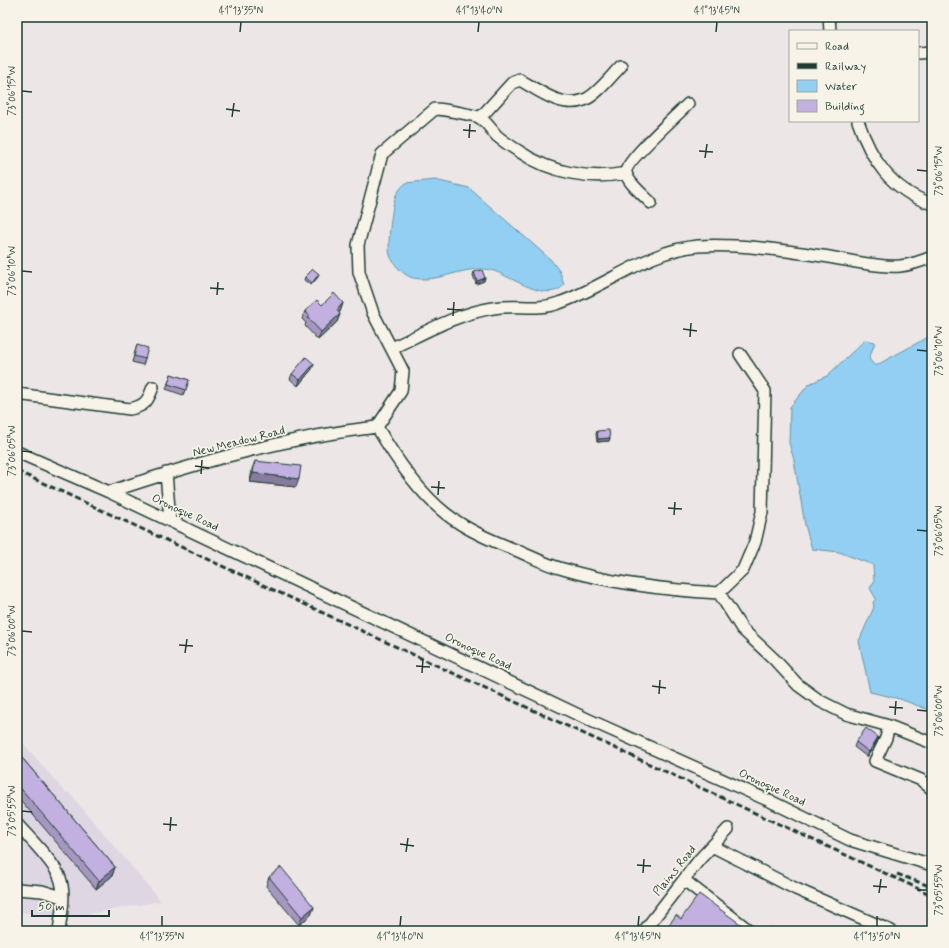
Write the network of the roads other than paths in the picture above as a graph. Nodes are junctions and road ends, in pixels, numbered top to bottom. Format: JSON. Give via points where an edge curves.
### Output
{"nodes":[{"id":1,"x":829,"y":17,"type":"edge"},
{"id":2,"x":830,"y":30,"type":"edge"},
{"id":3,"x":932,"y":52,"type":"edge"},
{"id":4,"x":919,"y":53,"type":"edge"},
{"id":5,"x":621,"y":66,"type":"dead end"},
{"id":6,"x":688,"y":104,"type":"dead end"},
{"id":7,"x":480,"y":118,"type":"junction"},
{"id":8,"x":858,"y":122,"type":"edge"},
{"id":9,"x":626,"y":173,"type":"junction"},
{"id":10,"x":651,"y":204,"type":"dead end"},
{"id":11,"x":932,"y":204,"type":"edge"},
{"id":12,"x":932,"y":257,"type":"edge"},
{"id":13,"x":392,"y":348,"type":"junction"},
{"id":14,"x":740,"y":354,"type":"dead end"},
{"id":15,"x":153,"y":387,"type":"dead end"},
{"id":16,"x":17,"y":394,"type":"edge"},
{"id":17,"x":378,"y":427,"type":"junction"},
{"id":18,"x":17,"y":452,"type":"edge"},
{"id":19,"x":166,"y":473,"type":"junction"},
{"id":20,"x":109,"y":492,"type":"junction"},
{"id":21,"x":170,"y":520,"type":"junction"},
{"id":22,"x":719,"y":593,"type":"junction"},
{"id":23,"x":889,"y":726,"type":"junction"},
{"id":24,"x":932,"y":743,"type":"edge"},
{"id":25,"x":932,"y":789,"type":"edge"},
{"id":26,"x":17,"y":824,"type":"edge"},
{"id":27,"x":728,"y":829,"type":"dead end"},
{"id":28,"x":712,"y":846,"type":"junction"},
{"id":29,"x":932,"y":865,"type":"edge"},
{"id":30,"x":684,"y":880,"type":"junction"},
{"id":31,"x":17,"y":889,"type":"edge"},
{"id":32,"x":62,"y":897,"type":"junction"},
{"id":33,"x":59,"y":931,"type":"edge"},
{"id":34,"x":644,"y":931,"type":"edge"},
{"id":35,"x":750,"y":931,"type":"edge"},
{"id":36,"x":891,"y":931,"type":"edge"}],
"edges":[{"from":1,"to":2,"type":"street"},
{"from":3,"to":4,"type":"street"},
{"from":5,"to":7,"type":"street","via":[[584,100],[568,102],[553,98],[520,80],[512,83]]},
{"from":6,"to":9,"type":"street","via":[[634,157],[626,167]]},
{"from":7,"to":9,"type":"street","via":[[522,153],[551,168],[569,173],[607,177]]},
{"from":7,"to":13,"type":"street","via":[[435,109],[382,154],[358,245],[359,265],[373,313]]},
{"from":8,"to":11,"type":"street","via":[[865,143],[878,165],[913,197]]},
{"from":9,"to":10,"type":"street"},
{"from":12,"to":13,"type":"street","via":[[899,266],[753,248],[699,246],[678,249],[646,261],[582,295],[557,304],[471,312]]},
{"from":13,"to":17,"type":"street","via":[[403,371],[401,391]]},
{"from":14,"to":22,"type":"street","via":[[766,391],[762,512],[755,542],[743,570]]},
{"from":15,"to":16,"type":"street","via":[[148,401],[141,407],[130,409]]},
{"from":17,"to":19,"type":"street","name":"New Meadow Road","via":[[328,434]]},
{"from":17,"to":22,"type":"street","via":[[414,480],[445,513],[489,540],[562,569],[613,581],[666,590]]},
{"from":18,"to":20,"type":"street","name":"Oronoque Road"},
{"from":19,"to":20,"type":"street","name":"New Meadow Road"},
{"from":19,"to":21,"type":"street"},
{"from":20,"to":21,"type":"street","name":"Oronoque Road"},
{"from":21,"to":29,"type":"street","name":"Oronoque Road","via":[[587,719],[850,840]]},
{"from":22,"to":23,"type":"street","via":[[742,629],[798,685],[820,701],[846,714]]},
{"from":23,"to":24,"type":"street"},
{"from":23,"to":25,"type":"street","via":[[874,761],[920,780]]},
{"from":26,"to":32,"type":"street","via":[[58,873]]},
{"from":27,"to":28,"type":"street","name":"Plains Road"},
{"from":28,"to":30,"type":"street","name":"Plains Road"},
{"from":28,"to":36,"type":"street","via":[[796,889]]},
{"from":30,"to":34,"type":"street","name":"Plains Road"},
{"from":30,"to":35,"type":"street"},
{"from":31,"to":32,"type":"street","via":[[42,891]]},
{"from":32,"to":33,"type":"street"}]}
